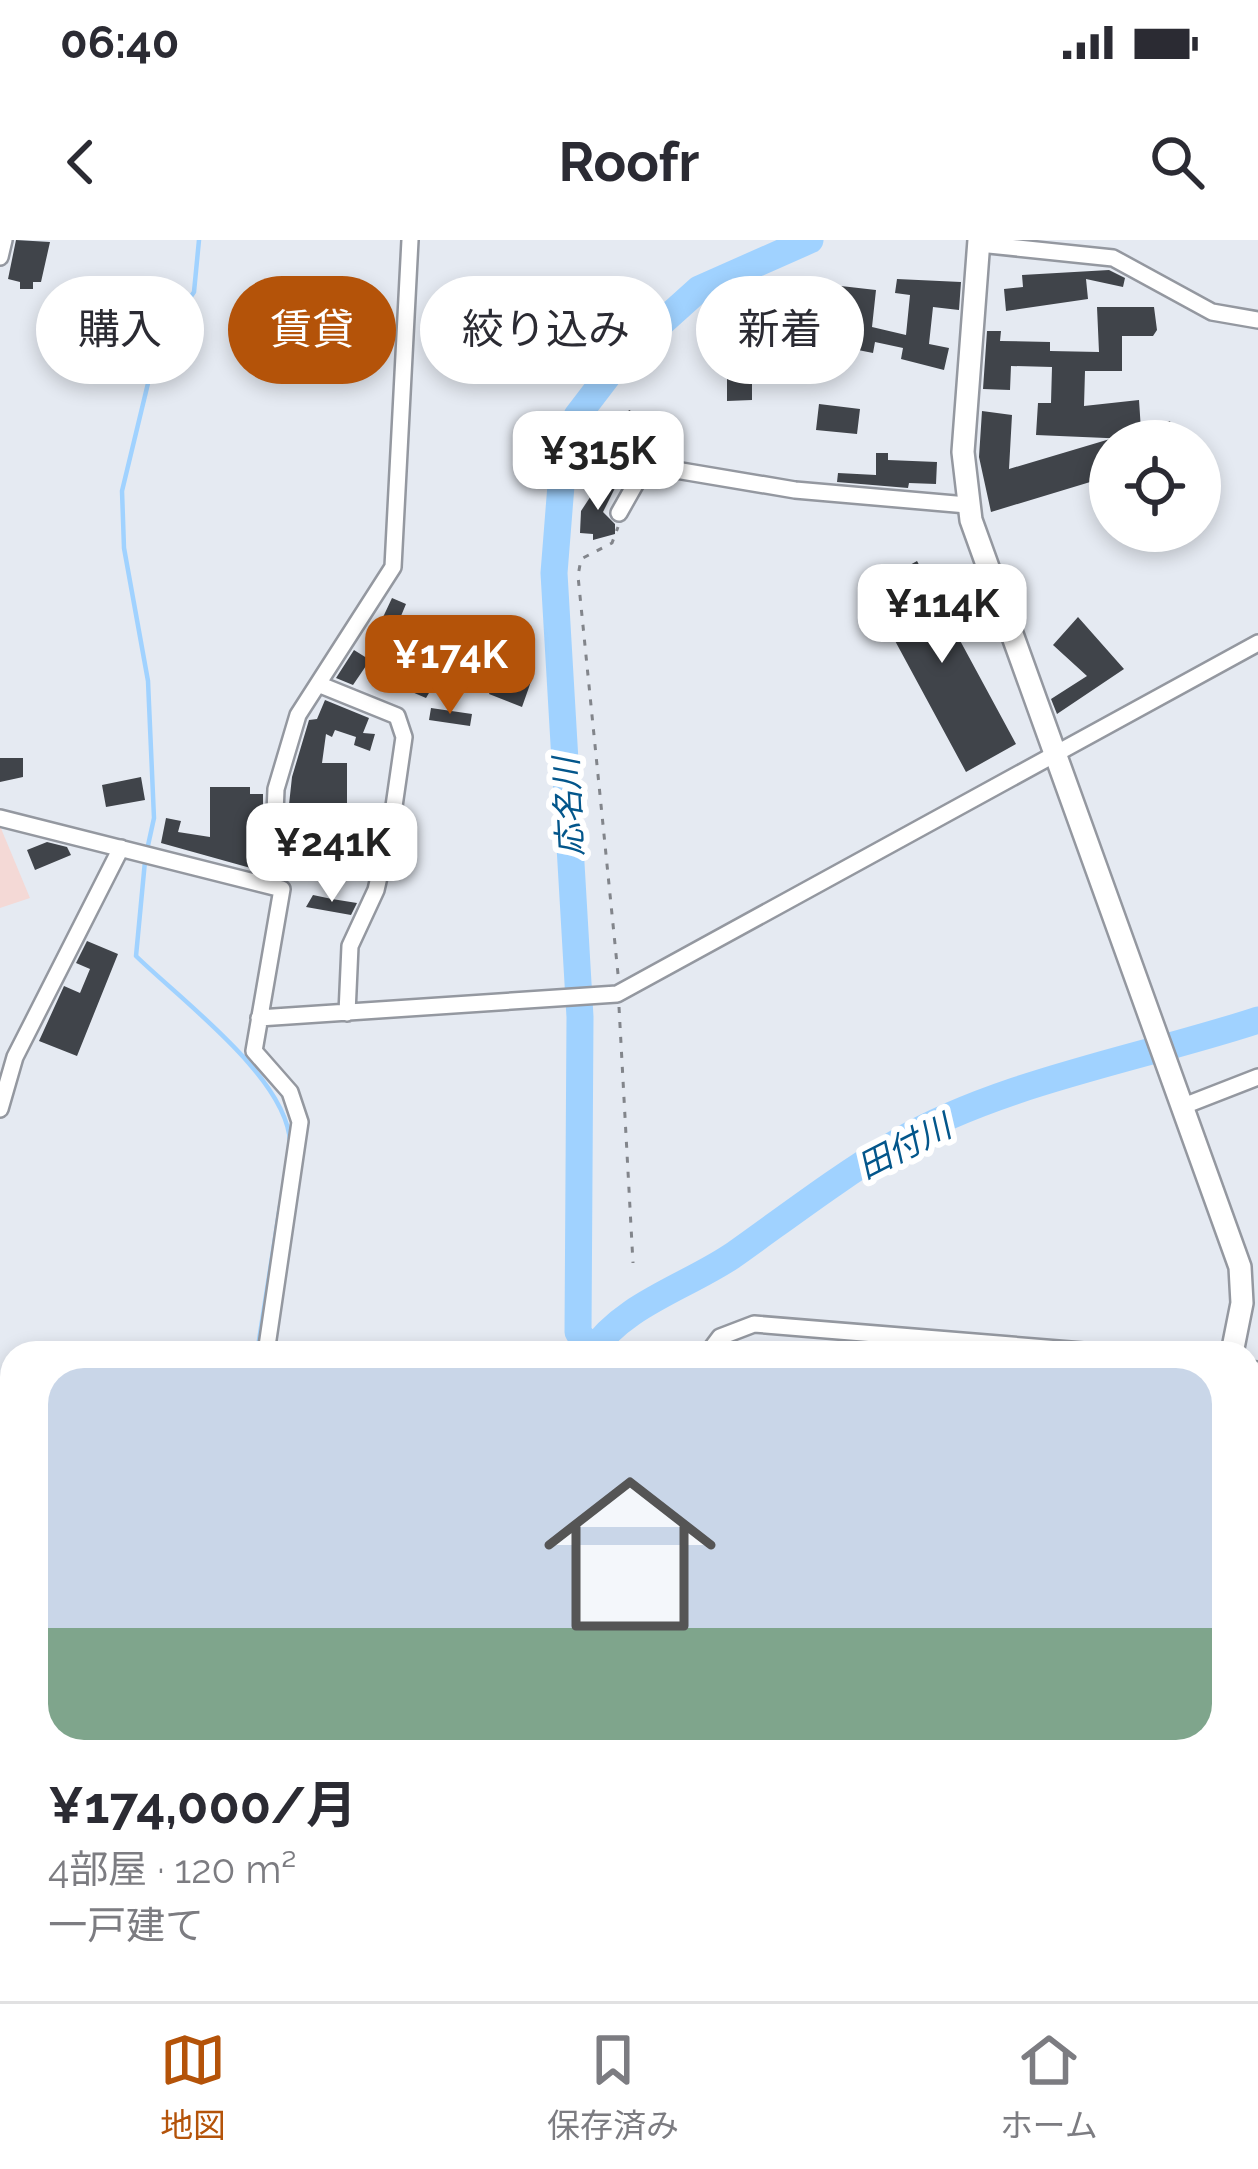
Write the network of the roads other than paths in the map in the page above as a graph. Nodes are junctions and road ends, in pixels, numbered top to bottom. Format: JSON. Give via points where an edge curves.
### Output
{"nodes":[{"id":1,"x":4,"y":240,"type":"edge"},
{"id":2,"x":410,"y":240,"type":"edge"},
{"id":3,"x":979,"y":242,"type":"edge"},
{"id":4,"x":0,"y":257,"type":"edge"},
{"id":5,"x":1258,"y":320,"type":"edge"},
{"id":6,"x":968,"y":505,"type":"junction"},
{"id":7,"x":619,"y":514,"type":"road end"},
{"id":8,"x":1258,"y":643,"type":"edge"},
{"id":9,"x":318,"y":684,"type":"junction"},
{"id":10,"x":1054,"y":757,"type":"junction"},
{"id":11,"x":0,"y":818,"type":"edge"},
{"id":12,"x":121,"y":848,"type":"junction"},
{"id":13,"x":272,"y":886,"type":"junction"},
{"id":14,"x":347,"y":1013,"type":"junction"},
{"id":15,"x":259,"y":1018,"type":"junction"},
{"id":16,"x":1258,"y":1077,"type":"edge"},
{"id":17,"x":1177,"y":1096,"type":"junction"},
{"id":18,"x":0,"y":1109,"type":"edge"},
{"id":19,"x":268,"y":1341,"type":"edge"},
{"id":20,"x":717,"y":1341,"type":"edge"},
{"id":21,"x":962,"y":1341,"type":"edge"},
{"id":22,"x":1234,"y":1341,"type":"edge"}],
"edges":[{"from":1,"to":4,"type":"street"},
{"from":2,"to":9,"type":"street","via":[[393,566]]},
{"from":3,"to":5,"type":"street","via":[[1113,258],[1212,312]]},
{"from":3,"to":6,"type":"street","via":[[963,452]]},
{"from":6,"to":7,"type":"street","via":[[795,490],[652,466]]},
{"from":6,"to":10,"type":"street"},
{"from":8,"to":10,"type":"street"},
{"from":9,"to":13,"type":"street","via":[[298,715],[276,789]]},
{"from":9,"to":14,"type":"street","via":[[398,716],[404,737],[384,859],[350,946]]},
{"from":10,"to":14,"type":"street","via":[[620,993]]},
{"from":10,"to":17,"type":"street"},
{"from":11,"to":12,"type":"street"},
{"from":12,"to":13,"type":"street"},
{"from":12,"to":18,"type":"street","via":[[23,1039]]},
{"from":13,"to":15,"type":"street","via":[[282,896]]},
{"from":14,"to":15,"type":"street"},
{"from":15,"to":19,"type":"street","via":[[254,1051],[290,1092],[300,1135]]},
{"from":16,"to":17,"type":"street"},
{"from":17,"to":22,"type":"street","via":[[1240,1267]]},
{"from":20,"to":21,"type":"street","via":[[754,1324]]}]}
